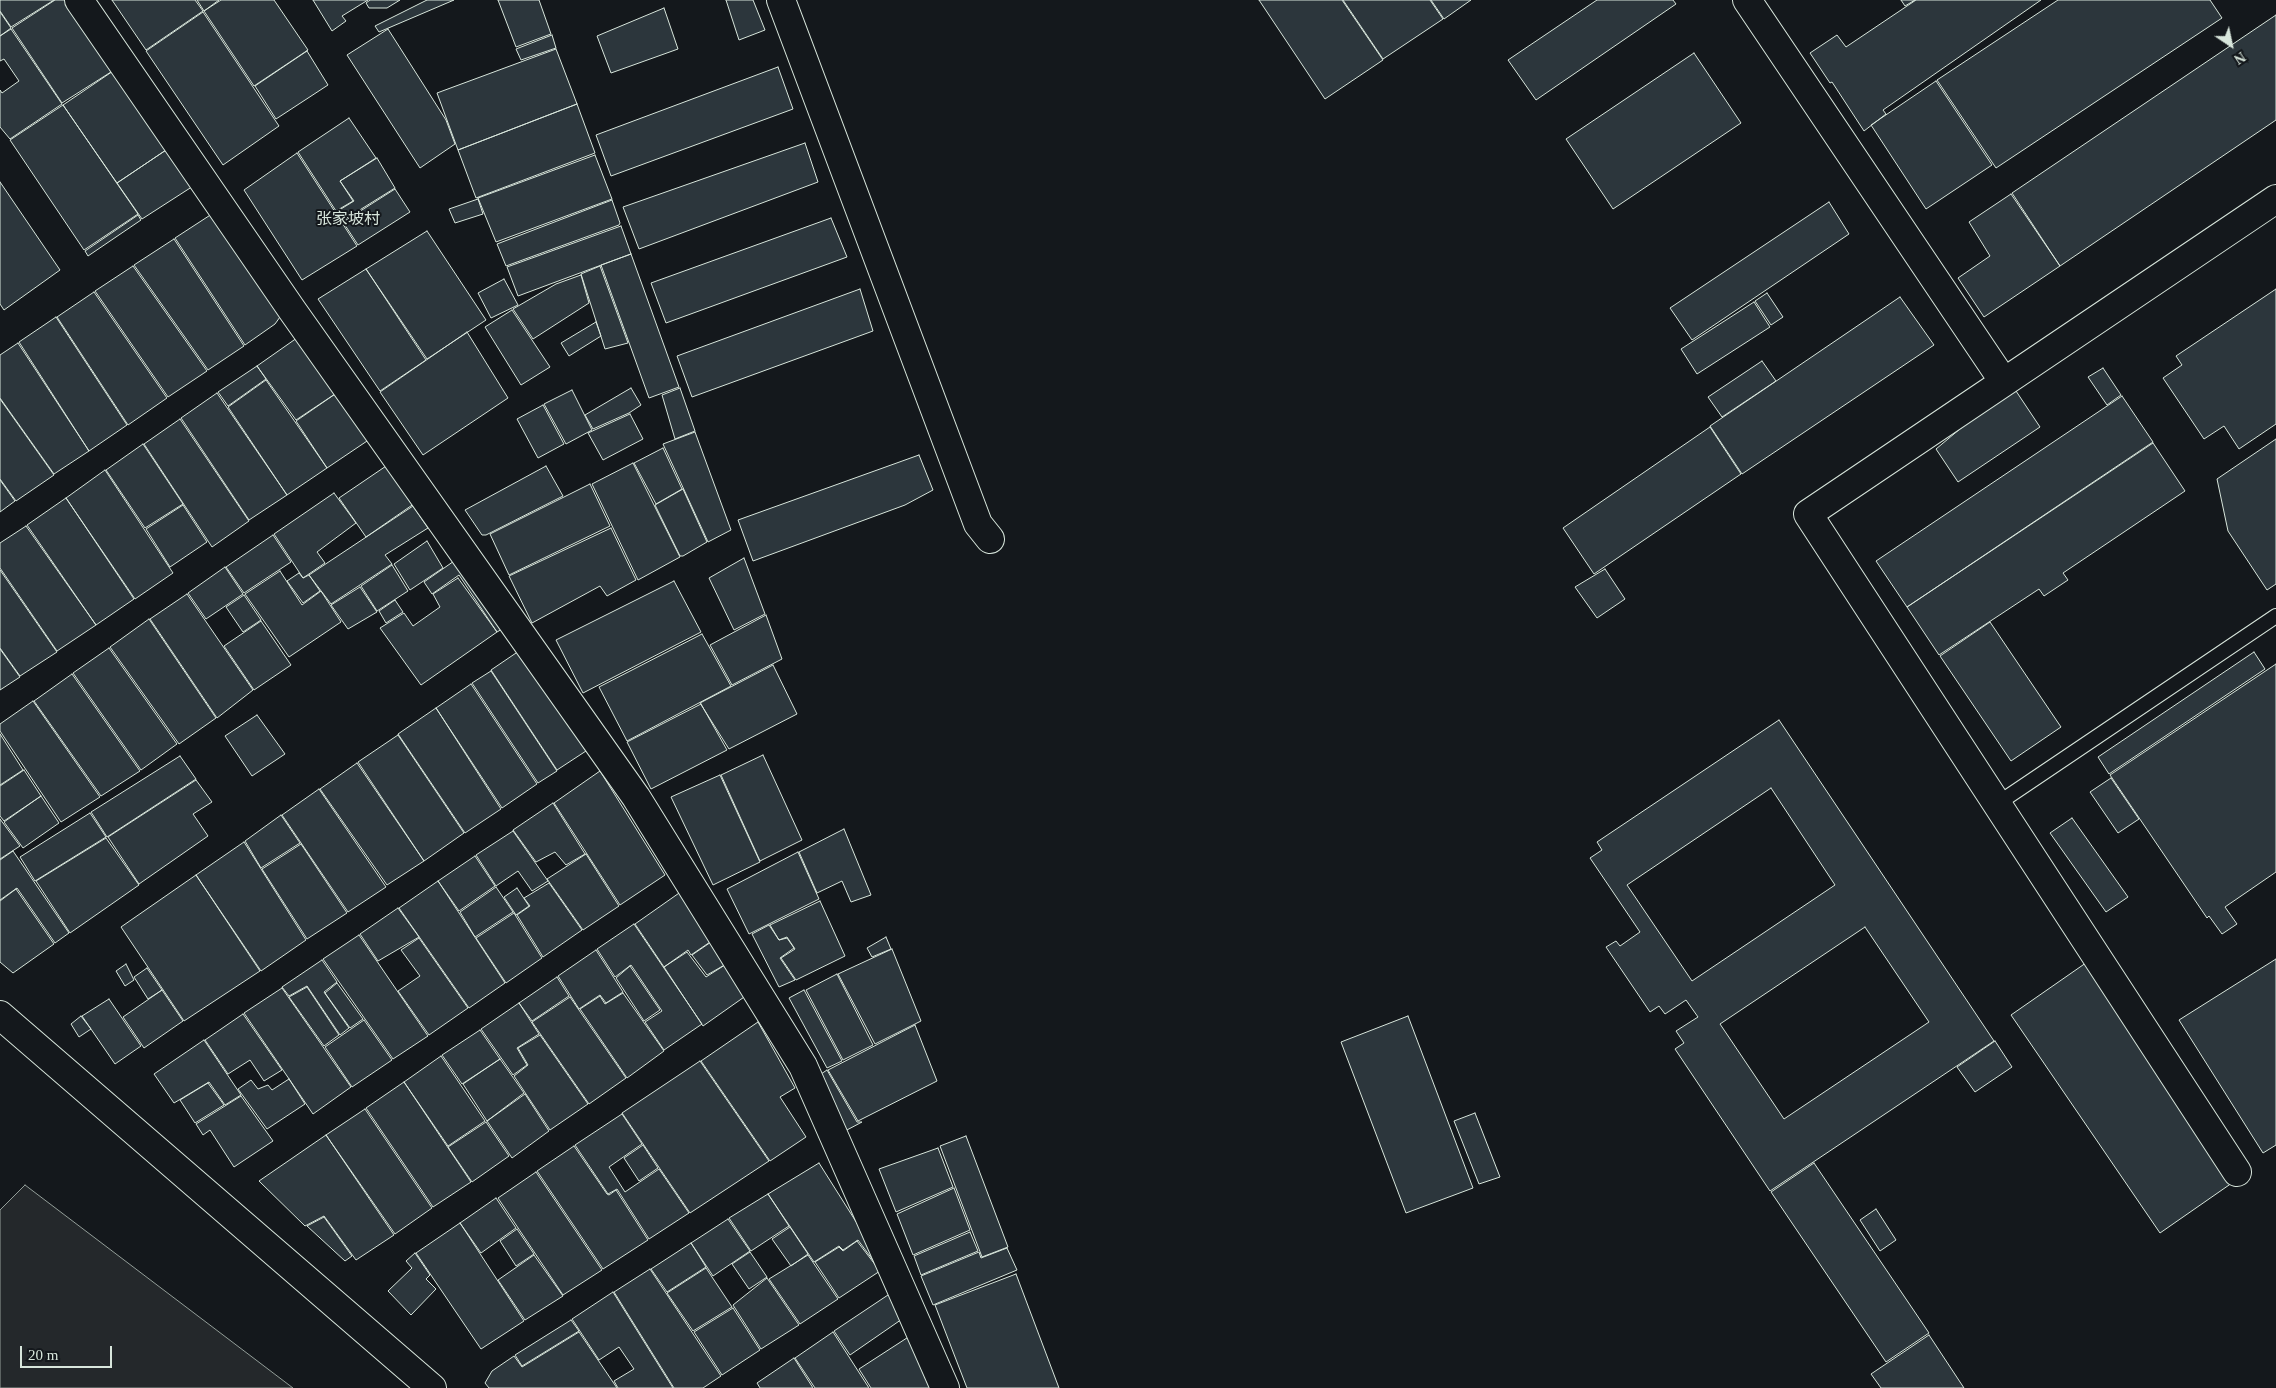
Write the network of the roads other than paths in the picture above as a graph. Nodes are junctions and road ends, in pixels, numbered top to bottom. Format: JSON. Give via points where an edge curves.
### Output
{"nodes":[{"id":1,"x":79,"y":0,"type":"edge"},
{"id":2,"x":781,"y":0,"type":"edge"},
{"id":3,"x":1747,"y":0,"type":"edge"},
{"id":4,"x":2276,"y":200,"type":"edge"},
{"id":5,"x":2004,"y":382,"type":"junction"},
{"id":6,"x":990,"y":539,"type":"dead end"},
{"id":7,"x":2276,"y":616,"type":"edge"},
{"id":8,"x":1997,"y":804,"type":"junction"},
{"id":9,"x":0,"y":1015,"type":"edge"},
{"id":10,"x":2237,"y":1172,"type":"dead end"},
{"id":11,"x":432,"y":1388,"type":"edge"},
{"id":12,"x":945,"y":1388,"type":"edge"}],
"edges":[{"from":1,"to":12,"type":"street","via":[[292,310],[636,798],[803,1066]]},
{"from":2,"to":6,"type":"street","via":[[978,524]]},
{"from":3,"to":5,"type":"street"},
{"from":4,"to":5,"type":"street"},
{"from":5,"to":8,"type":"street","via":[[1808,514]]},
{"from":7,"to":8,"type":"lane"},
{"from":8,"to":10,"type":"street"},
{"from":9,"to":11,"type":"street"}]}
